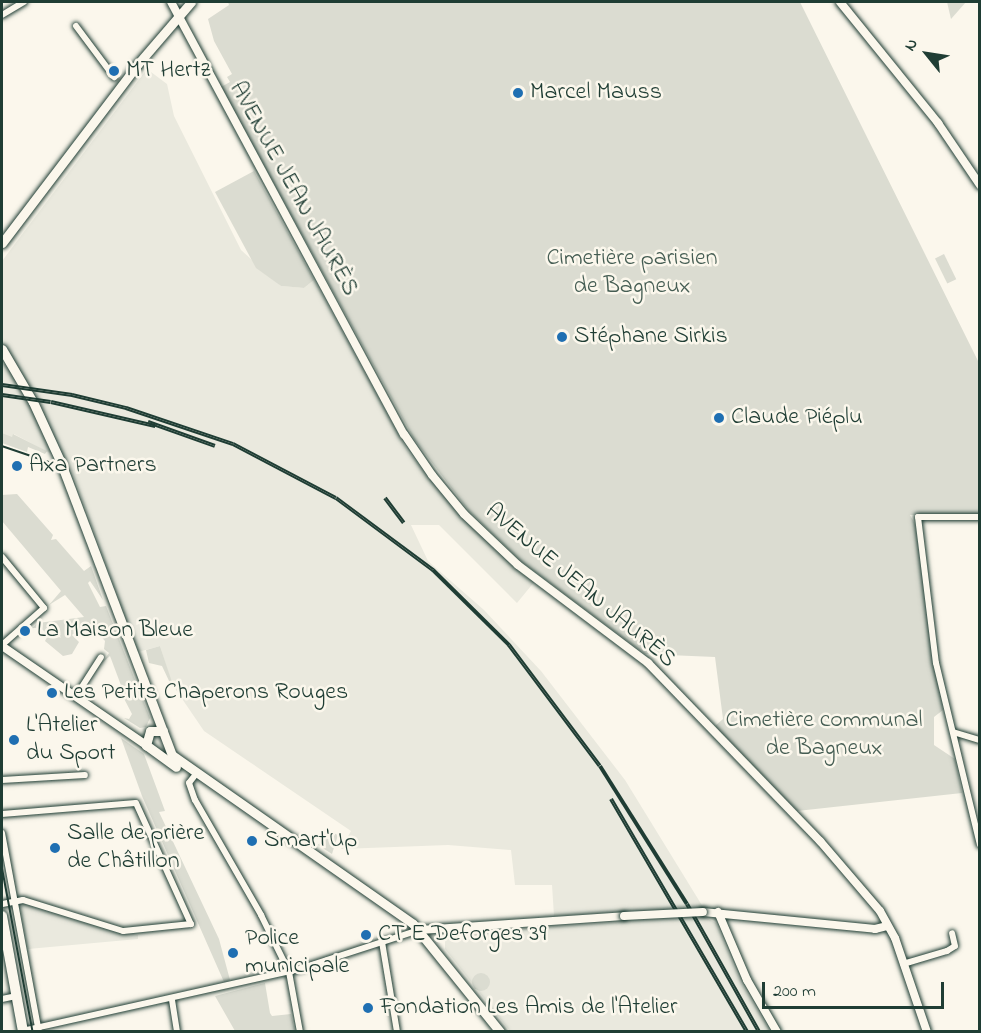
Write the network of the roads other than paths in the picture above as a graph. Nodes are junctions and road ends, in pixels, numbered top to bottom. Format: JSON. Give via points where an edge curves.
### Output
{"nodes":[{"id":1,"x":24,"y":2,"type":"edge"},
{"id":2,"x":171,"y":2,"type":"edge"},
{"id":3,"x":191,"y":2,"type":"edge"},
{"id":4,"x":841,"y":2,"type":"edge"},
{"id":5,"x":2,"y":15,"type":"edge"},
{"id":6,"x":179,"y":17,"type":"junction"},
{"id":7,"x":76,"y":26,"type":"dead end"},
{"id":8,"x":114,"y":78,"type":"dead end"},
{"id":9,"x":980,"y":185,"type":"edge"},
{"id":10,"x":2,"y":243,"type":"edge"},
{"id":11,"x":2,"y":349,"type":"edge"},
{"id":12,"x":980,"y":517,"type":"edge"},
{"id":13,"x":2,"y":557,"type":"edge"},
{"id":14,"x":2,"y":646,"type":"edge"},
{"id":15,"x":101,"y":657,"type":"dead end"},
{"id":16,"x":76,"y":696,"type":"junction"},
{"id":17,"x":153,"y":706,"type":"junction"},
{"id":18,"x":151,"y":731,"type":"junction"},
{"id":19,"x":163,"y":731,"type":"junction"},
{"id":20,"x":130,"y":732,"type":"junction"},
{"id":21,"x":953,"y":732,"type":"junction"},
{"id":22,"x":980,"y":740,"type":"edge"},
{"id":23,"x":146,"y":745,"type":"junction"},
{"id":24,"x":168,"y":747,"type":"junction"},
{"id":25,"x":159,"y":754,"type":"junction"},
{"id":26,"x":85,"y":775,"type":"dead end"},
{"id":27,"x":194,"y":777,"type":"junction"},
{"id":28,"x":2,"y":780,"type":"edge"},
{"id":29,"x":2,"y":814,"type":"edge"},
{"id":30,"x":2,"y":832,"type":"edge"},
{"id":31,"x":980,"y":844,"type":"edge"},
{"id":32,"x":16,"y":901,"type":"junction"},
{"id":33,"x":2,"y":904,"type":"edge"},
{"id":34,"x":718,"y":912,"type":"junction"},
{"id":35,"x":2,"y":916,"type":"edge"},
{"id":36,"x":887,"y":926,"type":"junction"},
{"id":37,"x":420,"y":930,"type":"junction"},
{"id":38,"x":952,"y":933,"type":"dead end"},
{"id":39,"x":382,"y":942,"type":"junction"},
{"id":40,"x":6,"y":961,"type":"edge"},
{"id":41,"x":903,"y":964,"type":"junction"},
{"id":42,"x":289,"y":972,"type":"junction"},
{"id":43,"x":16,"y":996,"type":"junction"},
{"id":44,"x":2,"y":999,"type":"edge"},
{"id":45,"x":172,"y":1000,"type":"junction"},
{"id":46,"x":39,"y":1029,"type":"edge"},
{"id":47,"x":21,"y":1031,"type":"edge"},
{"id":48,"x":177,"y":1032,"type":"edge"},
{"id":49,"x":300,"y":1032,"type":"edge"},
{"id":50,"x":398,"y":1032,"type":"edge"},
{"id":51,"x":501,"y":1032,"type":"edge"},
{"id":52,"x":777,"y":1032,"type":"edge"},
{"id":53,"x":927,"y":1032,"type":"edge"}],
"edges":[{"from":1,"to":5,"type":"street"},
{"from":2,"to":6,"type":"street","name":"AVENUE JEAN JAURÈS"},
{"from":3,"to":6,"type":"main road"},
{"from":4,"to":9,"type":"street","via":[[938,123]]},
{"from":6,"to":10,"type":"main road","via":[[137,65]]},
{"from":6,"to":36,"type":"street","name":"AVENUE JEAN JAURÈS","via":[[404,434],[432,475],[464,514],[518,565],[648,663],[820,842],[880,911]]},
{"from":7,"to":8,"type":"street"},
{"from":11,"to":17,"type":"main road","via":[[33,402]]},
{"from":12,"to":21,"type":"street","via":[[918,517],[935,655]]},
{"from":13,"to":14,"type":"street","via":[[44,608]]},
{"from":14,"to":16,"type":"street"},
{"from":15,"to":16,"type":"street"},
{"from":16,"to":20,"type":"street"},
{"from":17,"to":18,"type":"main road"},
{"from":17,"to":19,"type":"main road"},
{"from":18,"to":19,"type":"main road"},
{"from":18,"to":20,"type":"street"},
{"from":18,"to":23,"type":"main road"},
{"from":19,"to":24,"type":"main road"},
{"from":20,"to":23,"type":"street"},
{"from":21,"to":22,"type":"street"},
{"from":21,"to":31,"type":"street"},
{"from":23,"to":25,"type":"main road"},
{"from":24,"to":25,"type":"main road"},
{"from":24,"to":27,"type":"main road"},
{"from":25,"to":27,"type":"main road"},
{"from":26,"to":28,"type":"street"},
{"from":27,"to":37,"type":"main road"},
{"from":27,"to":42,"type":"street","via":[[191,790]]},
{"from":29,"to":32,"type":"street","via":[[136,803],[191,924],[123,931],[51,907]]},
{"from":30,"to":32,"type":"street"},
{"from":32,"to":33,"type":"street"},
{"from":32,"to":46,"type":"street"},
{"from":34,"to":36,"type":"street","via":[[875,929]]},
{"from":34,"to":37,"type":"street","bridge":true},
{"from":34,"to":52,"type":"street","via":[[747,980]]},
{"from":35,"to":40,"type":"main road"},
{"from":36,"to":41,"type":"street","name":"AVENUE JEAN JAURÈS"},
{"from":37,"to":39,"type":"street"},
{"from":37,"to":51,"type":"main road"},
{"from":38,"to":41,"type":"street","via":[[956,946]]},
{"from":39,"to":42,"type":"street"},
{"from":39,"to":50,"type":"street"},
{"from":40,"to":43,"type":"main road"},
{"from":41,"to":53,"type":"street","name":"AVENUE JEAN JAURÈS"},
{"from":42,"to":45,"type":"street"},
{"from":42,"to":49,"type":"street"},
{"from":43,"to":44,"type":"street"},
{"from":43,"to":47,"type":"main road"},
{"from":45,"to":46,"type":"street"},
{"from":45,"to":48,"type":"street"},
{"from":46,"to":47,"type":"street"}]}
